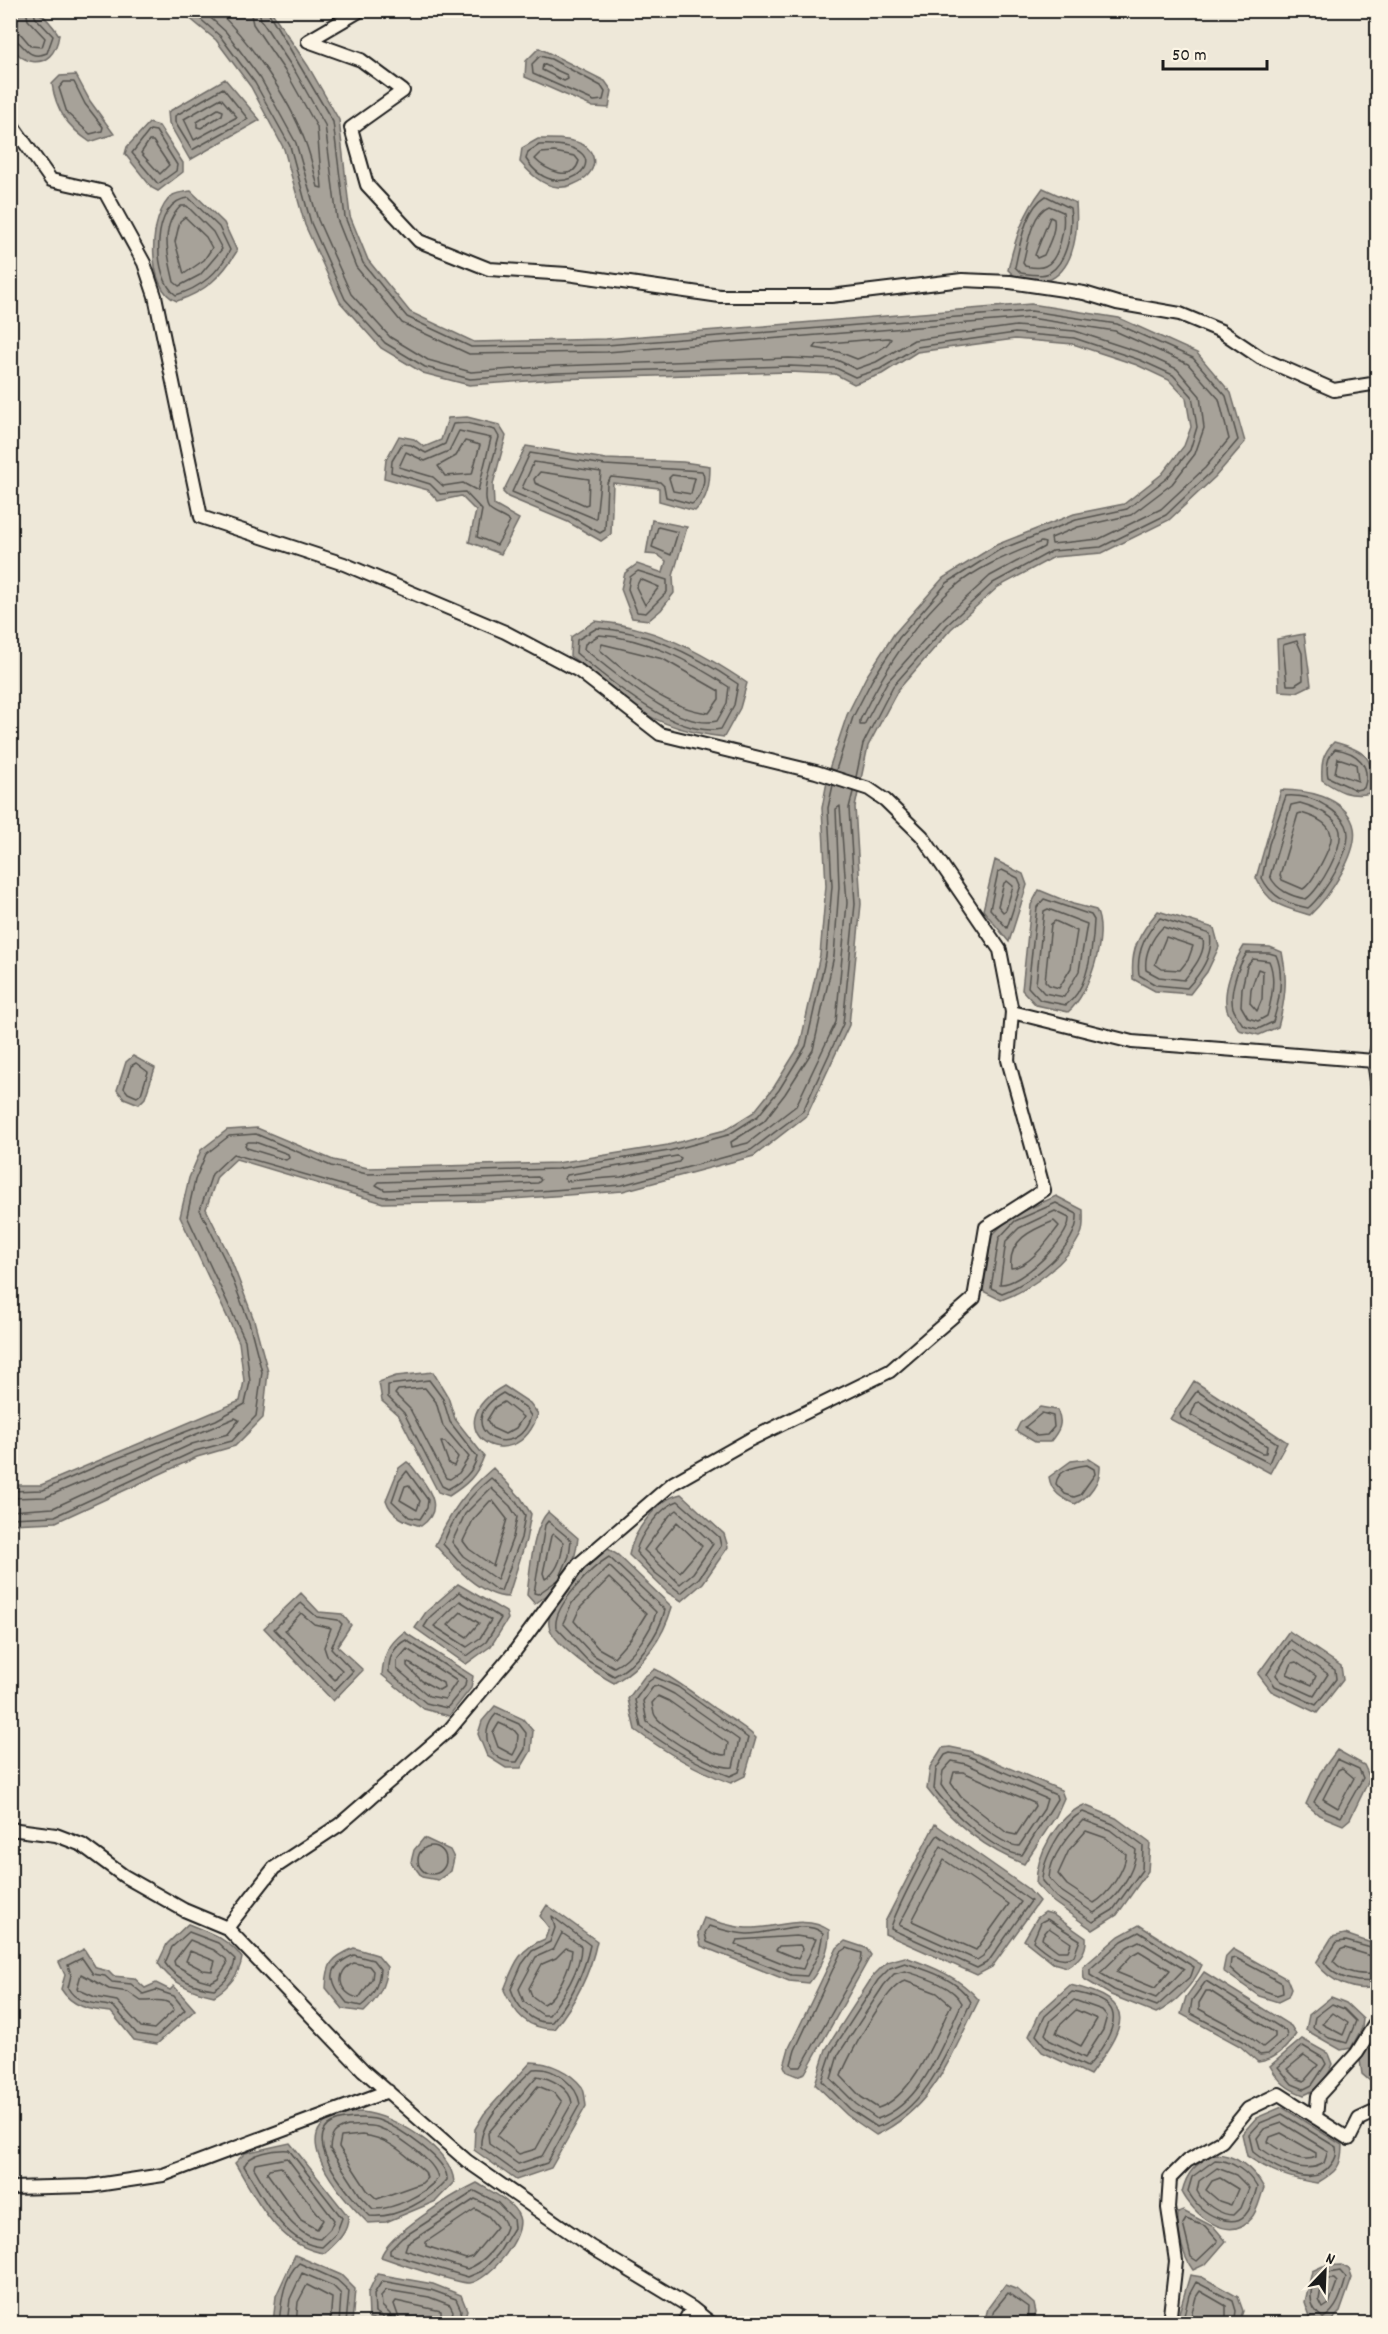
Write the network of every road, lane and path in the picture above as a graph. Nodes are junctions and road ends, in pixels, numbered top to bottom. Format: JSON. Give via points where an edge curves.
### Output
{"nodes":[{"id":1,"x":361,"y":10,"type":"edge"},
{"id":2,"x":10,"y":123,"type":"edge"},
{"id":3,"x":1377,"y":384,"type":"edge"},
{"id":4,"x":1012,"y":1012,"type":"junction"},
{"id":5,"x":1377,"y":1046,"type":"edge"},
{"id":6,"x":1374,"y":1061,"type":"junction"},
{"id":7,"x":1377,"y":1088,"type":"edge"},
{"id":8,"x":10,"y":1829,"type":"edge"},
{"id":9,"x":227,"y":1928,"type":"junction"},
{"id":10,"x":1377,"y":2019,"type":"edge"},
{"id":11,"x":388,"y":2091,"type":"junction"},
{"id":12,"x":1377,"y":2115,"type":"edge"},
{"id":13,"x":1316,"y":2118,"type":"junction"},
{"id":14,"x":10,"y":2188,"type":"edge"},
{"id":15,"x":692,"y":2308,"type":"junction"},
{"id":16,"x":683,"y":2324,"type":"edge"},
{"id":17,"x":712,"y":2324,"type":"edge"},
{"id":18,"x":1169,"y":2324,"type":"edge"}],
"edges":[{"from":1,"to":3,"type":"street","via":[[308,41],[361,60],[403,91],[351,128],[367,185],[419,241],[489,270],[567,274],[720,296],[831,296],[962,280],[1010,282],[1180,314],[1221,331],[1261,358],[1334,390]]},
{"from":2,"to":4,"type":"street","via":[[51,180],[105,192],[144,263],[155,297],[201,517],[344,564],[505,632],[579,671],[660,734],[869,789],[922,836],[1000,950]]},
{"from":4,"to":6,"type":"street","via":[[1132,1042]]},
{"from":4,"to":9,"type":"street","via":[[1008,1060],[1044,1190],[986,1227],[975,1298],[890,1371],[749,1440],[673,1483],[579,1564],[450,1729],[339,1826],[274,1868]]},
{"from":5,"to":6,"type":"street"},
{"from":6,"to":7,"type":"street"},
{"from":8,"to":9,"type":"street","via":[[56,1835],[82,1845],[124,1876],[184,1910]]},
{"from":9,"to":11,"type":"street","via":[[363,2070]]},
{"from":10,"to":13,"type":"street","via":[[1357,2053],[1318,2096]]},
{"from":11,"to":14,"type":"street","via":[[163,2175],[90,2186]]},
{"from":11,"to":15,"type":"street","via":[[467,2161],[591,2247]]},
{"from":12,"to":13,"type":"street","via":[[1372,2113],[1359,2119],[1349,2139]]},
{"from":13,"to":18,"type":"street","via":[[1279,2094],[1248,2109],[1222,2141],[1186,2161],[1170,2178],[1168,2208],[1176,2261]]},
{"from":15,"to":16,"type":"street"},
{"from":15,"to":17,"type":"street"}]}
